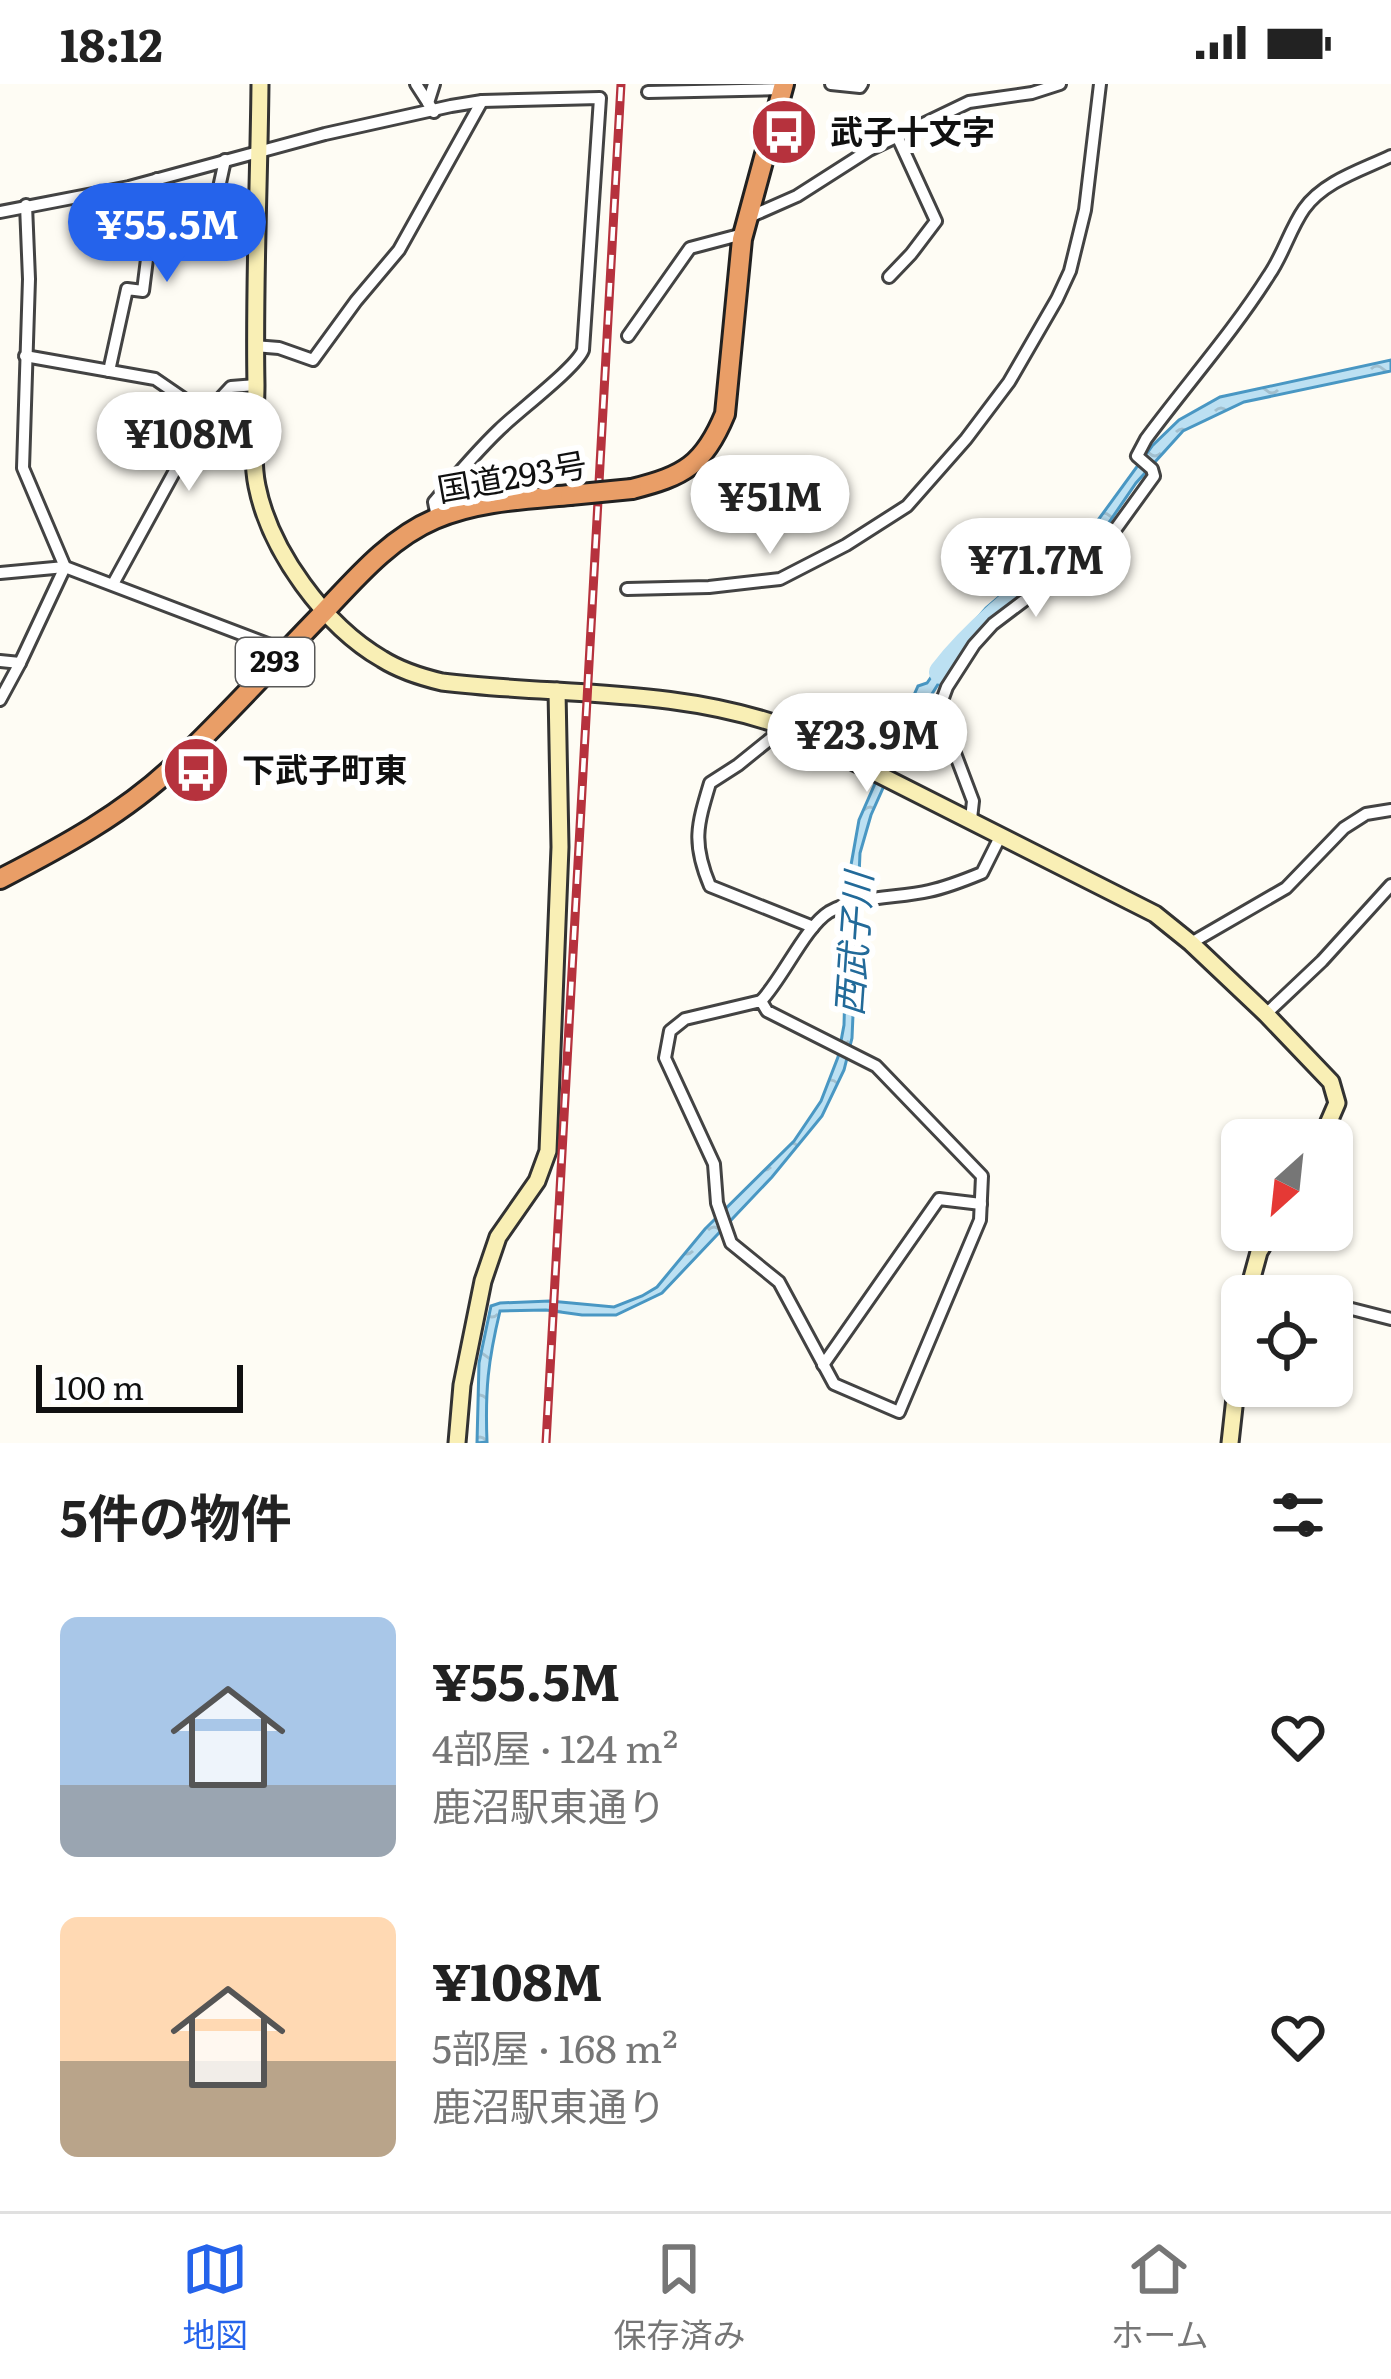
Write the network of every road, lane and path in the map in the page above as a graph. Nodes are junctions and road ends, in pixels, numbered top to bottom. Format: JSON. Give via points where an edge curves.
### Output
{"nodes":[{"id":1,"x":260,"y":84,"type":"edge"},
{"id":2,"x":416,"y":84,"type":"edge"},
{"id":3,"x":434,"y":84,"type":"edge"},
{"id":4,"x":592,"y":84,"type":"edge"},
{"id":5,"x":831,"y":84,"type":"edge"},
{"id":6,"x":862,"y":84,"type":"edge"},
{"id":7,"x":1060,"y":84,"type":"edge"},
{"id":8,"x":1100,"y":84,"type":"edge"},
{"id":9,"x":784,"y":86,"type":"edge"},
{"id":10,"x":647,"y":92,"type":"dead end"},
{"id":11,"x":593,"y":98,"type":"junction"},
{"id":12,"x":482,"y":101,"type":"junction"},
{"id":13,"x":431,"y":108,"type":"junction"},
{"id":14,"x":897,"y":136,"type":"junction"},
{"id":15,"x":259,"y":151,"type":"junction"},
{"id":16,"x":1391,"y":156,"type":"edge"},
{"id":17,"x":225,"y":160,"type":"junction"},
{"id":18,"x":157,"y":179,"type":"junction"},
{"id":19,"x":26,"y":205,"type":"junction"},
{"id":20,"x":0,"y":212,"type":"edge"},
{"id":21,"x":745,"y":226,"type":"junction"},
{"id":22,"x":210,"y":229,"type":"dead end"},
{"id":23,"x":889,"y":277,"type":"dead end"},
{"id":24,"x":628,"y":337,"type":"dead end"},
{"id":25,"x":254,"y":346,"type":"junction"},
{"id":26,"x":25,"y":356,"type":"junction"},
{"id":27,"x":109,"y":370,"type":"junction"},
{"id":28,"x":256,"y":385,"type":"junction"},
{"id":29,"x":206,"y":414,"type":"junction"},
{"id":30,"x":437,"y":518,"type":"junction"},
{"id":31,"x":65,"y":568,"type":"junction"},
{"id":32,"x":0,"y":573,"type":"edge"},
{"id":33,"x":112,"y":584,"type":"junction"},
{"id":34,"x":627,"y":589,"type":"dead end"},
{"id":35,"x":326,"y":610,"type":"junction"},
{"id":36,"x":286,"y":651,"type":"junction"},
{"id":37,"x":0,"y":661,"type":"edge"},
{"id":38,"x":20,"y":663,"type":"junction"},
{"id":39,"x":557,"y":691,"type":"junction"},
{"id":40,"x":0,"y":700,"type":"edge"},
{"id":41,"x":784,"y":727,"type":"junction"},
{"id":42,"x":1391,"y":810,"type":"edge"},
{"id":43,"x":971,"y":819,"type":"junction"},
{"id":44,"x":1001,"y":835,"type":"junction"},
{"id":45,"x":0,"y":879,"type":"edge"},
{"id":46,"x":1391,"y":885,"type":"edge"},
{"id":47,"x":813,"y":927,"type":"junction"},
{"id":48,"x":1191,"y":943,"type":"junction"},
{"id":49,"x":761,"y":1001,"type":"junction"},
{"id":50,"x":1266,"y":1014,"type":"junction"},
{"id":51,"x":1330,"y":1119,"type":"edge"},
{"id":52,"x":981,"y":1204,"type":"junction"},
{"id":53,"x":1353,"y":1309,"type":"edge"},
{"id":54,"x":1391,"y":1319,"type":"edge"},
{"id":55,"x":823,"y":1365,"type":"junction"},
{"id":56,"x":1234,"y":1407,"type":"edge"},
{"id":57,"x":458,"y":1443,"type":"edge"},
{"id":58,"x":1230,"y":1443,"type":"edge"}],
"edges":[{"from":1,"to":15,"type":"street"},
{"from":2,"to":13,"type":"street"},
{"from":3,"to":13,"type":"street"},
{"from":4,"to":11,"type":"street"},
{"from":5,"to":6,"type":"street"},
{"from":7,"to":14,"type":"street","via":[[969,102]]},
{"from":8,"to":34,"type":"street","via":[[1070,271],[1009,382],[907,506],[780,579]]},
{"from":9,"to":10,"type":"street"},
{"from":9,"to":21,"type":"highway","name":"国道293号","number":"293"},
{"from":11,"to":12,"type":"street"},
{"from":11,"to":30,"type":"street","via":[[600,98],[583,350],[470,460],[434,502]]},
{"from":12,"to":13,"type":"street"},
{"from":12,"to":25,"type":"street","via":[[399,250],[313,360]]},
{"from":13,"to":15,"type":"street"},
{"from":14,"to":21,"type":"street"},
{"from":14,"to":23,"type":"street","via":[[936,221]]},
{"from":15,"to":17,"type":"street"},
{"from":15,"to":25,"type":"street"},
{"from":16,"to":43,"type":"street","via":[[1305,208],[1246,310],[1146,439],[1137,456],[1154,476],[1107,542],[993,624],[959,665],[940,706],[973,801]]},
{"from":17,"to":18,"type":"street"},
{"from":17,"to":22,"type":"street"},
{"from":18,"to":19,"type":"street"},
{"from":18,"to":27,"type":"street","via":[[143,291],[127,289]]},
{"from":19,"to":20,"type":"street"},
{"from":19,"to":26,"type":"street"},
{"from":21,"to":24,"type":"street","via":[[689,248]]},
{"from":21,"to":30,"type":"highway","name":"国道293号","number":"293","bridge":true,"via":[[725,414],[704,455],[664,481]]},
{"from":25,"to":28,"type":"street"},
{"from":26,"to":27,"type":"street"},
{"from":26,"to":31,"type":"street","via":[[23,468]]},
{"from":27,"to":29,"type":"street","via":[[155,379]]},
{"from":28,"to":29,"type":"street","via":[[231,387]]},
{"from":28,"to":35,"type":"street","via":[[256,484],[292,570]]},
{"from":29,"to":33,"type":"street"},
{"from":30,"to":35,"type":"highway","name":"国道293号","number":"293","via":[[379,556]]},
{"from":31,"to":32,"type":"street"},
{"from":31,"to":33,"type":"street"},
{"from":31,"to":38,"type":"street"},
{"from":33,"to":36,"type":"street"},
{"from":35,"to":36,"type":"highway","name":"国道293号","number":"293"},
{"from":35,"to":39,"type":"street","via":[[359,643],[409,673]]},
{"from":36,"to":45,"type":"highway","name":"国道293号","number":"293","via":[[156,783]]},
{"from":37,"to":38,"type":"street"},
{"from":38,"to":40,"type":"street"},
{"from":39,"to":41,"type":"street","via":[[699,703]]},
{"from":39,"to":57,"type":"street","via":[[560,847],[548,1151],[498,1237],[483,1281]]},
{"from":41,"to":43,"type":"street"},
{"from":41,"to":47,"type":"street","via":[[710,783],[696,829],[710,886]]},
{"from":42,"to":48,"type":"street","via":[[1344,828],[1286,888]]},
{"from":43,"to":44,"type":"street"},
{"from":44,"to":47,"type":"street","via":[[982,873],[866,900],[829,912]]},
{"from":44,"to":48,"type":"street","via":[[1155,914]]},
{"from":46,"to":50,"type":"street"},
{"from":47,"to":49,"type":"street"},
{"from":48,"to":50,"type":"street"},
{"from":49,"to":52,"type":"street","via":[[876,1066],[982,1176]]},
{"from":49,"to":55,"type":"street","via":[[685,1019],[670,1030],[665,1058],[714,1164],[730,1243],[779,1282]]},
{"from":50,"to":51,"type":"street","via":[[1331,1082]]},
{"from":52,"to":55,"type":"street","via":[[939,1199]]},
{"from":52,"to":55,"type":"street","via":[[899,1412],[834,1384]]},
{"from":53,"to":54,"type":"street"},
{"from":56,"to":58,"type":"street"}]}
